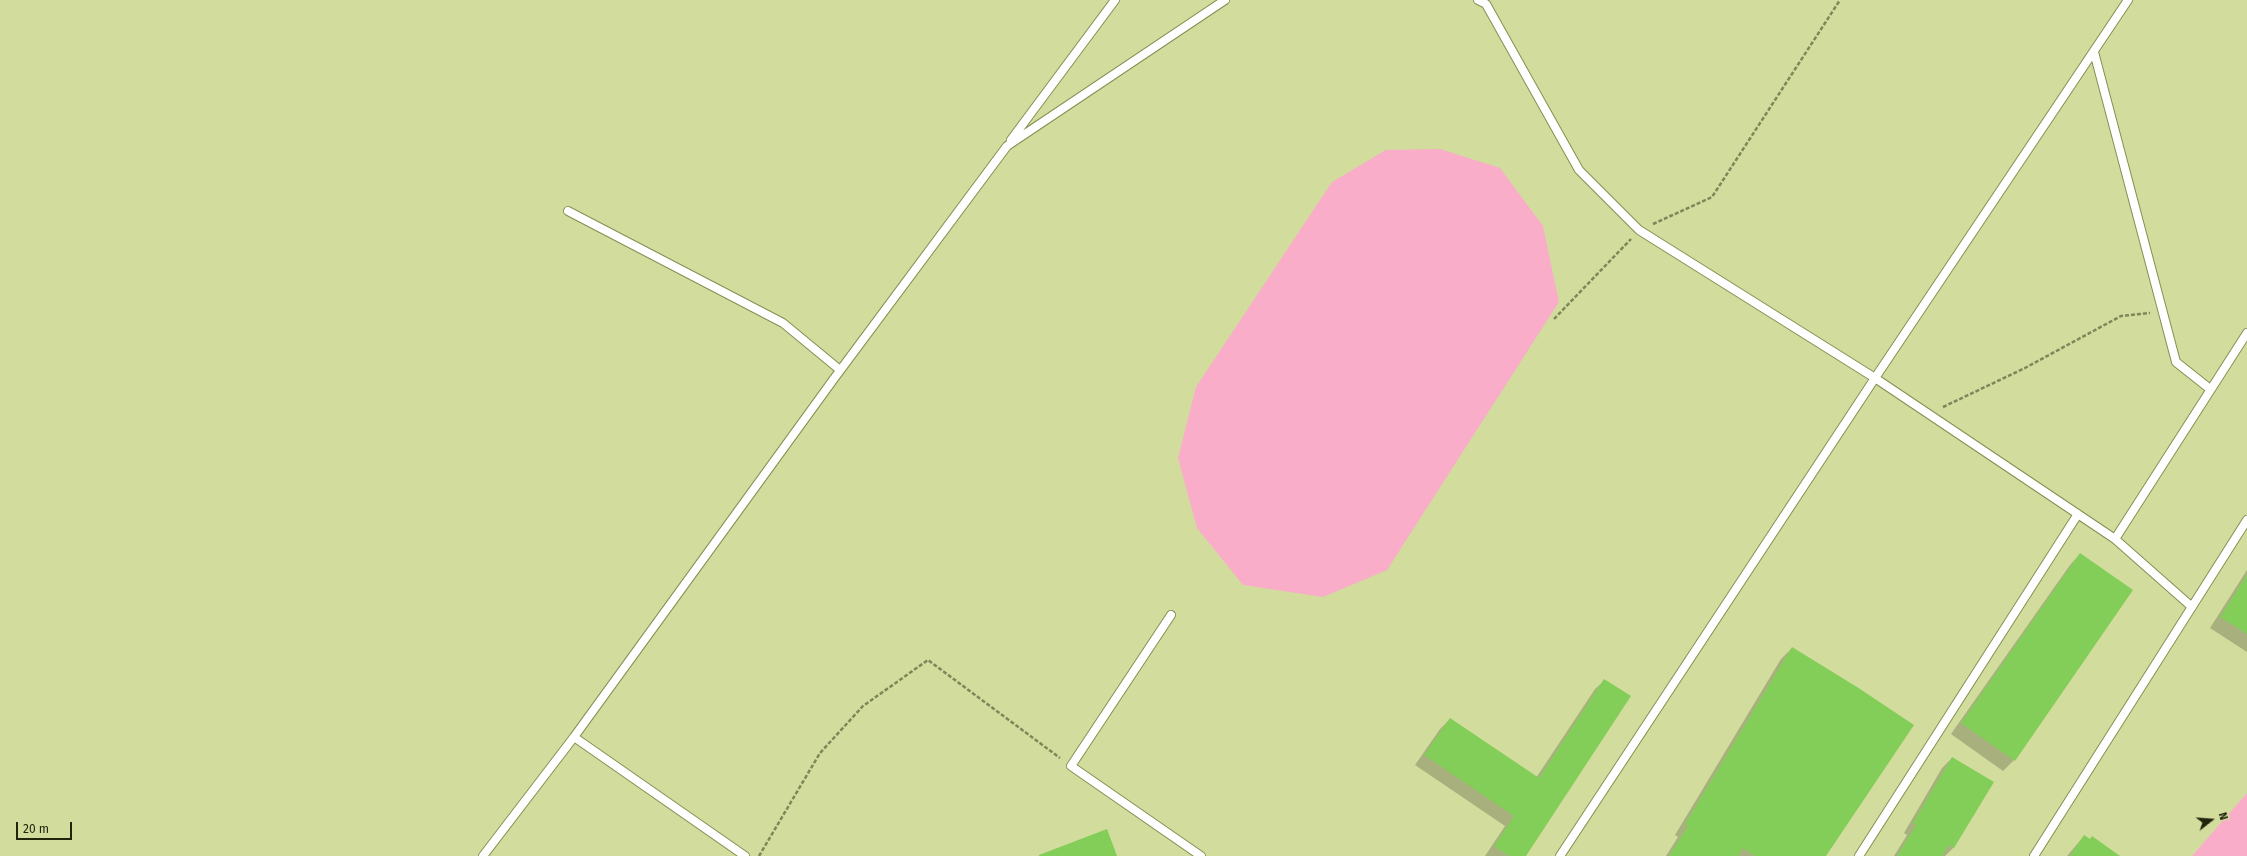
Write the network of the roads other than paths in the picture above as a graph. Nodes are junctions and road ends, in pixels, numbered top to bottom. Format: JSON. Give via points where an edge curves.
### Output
{"nodes":[{"id":1,"x":1115,"y":0,"type":"edge"},
{"id":2,"x":1225,"y":0,"type":"edge"},
{"id":3,"x":1478,"y":0,"type":"edge"},
{"id":4,"x":2128,"y":0,"type":"edge"},
{"id":5,"x":2094,"y":52,"type":"junction"},
{"id":6,"x":1007,"y":146,"type":"junction"},
{"id":7,"x":568,"y":211,"type":"dead end"},
{"id":8,"x":2247,"y":333,"type":"edge"},
{"id":9,"x":840,"y":370,"type":"junction"},
{"id":10,"x":1875,"y":378,"type":"junction"},
{"id":11,"x":2210,"y":389,"type":"junction"},
{"id":12,"x":2078,"y":514,"type":"junction"},
{"id":13,"x":2247,"y":520,"type":"edge"},
{"id":14,"x":2115,"y":538,"type":"junction"},
{"id":15,"x":2192,"y":607,"type":"junction"},
{"id":16,"x":1171,"y":614,"type":"dead end"},
{"id":17,"x":574,"y":737,"type":"junction"},
{"id":18,"x":483,"y":856,"type":"edge"},
{"id":19,"x":745,"y":856,"type":"edge"},
{"id":20,"x":1201,"y":856,"type":"edge"},
{"id":21,"x":1560,"y":856,"type":"edge"},
{"id":22,"x":1859,"y":856,"type":"edge"},
{"id":23,"x":2034,"y":856,"type":"edge"}],
"edges":[{"from":1,"to":6,"type":"lane"},
{"from":2,"to":6,"type":"lane"},
{"from":3,"to":10,"type":"lane","via":[[1486,4],[1579,170],[1639,230]]},
{"from":4,"to":5,"type":"lane"},
{"from":5,"to":10,"type":"lane"},
{"from":5,"to":11,"type":"lane","via":[[2176,362]]},
{"from":6,"to":9,"type":"lane"},
{"from":7,"to":9,"type":"lane","via":[[783,323]]},
{"from":8,"to":11,"type":"lane"},
{"from":9,"to":17,"type":"lane"},
{"from":10,"to":12,"type":"lane"},
{"from":10,"to":21,"type":"lane"},
{"from":11,"to":14,"type":"lane"},
{"from":12,"to":14,"type":"lane"},
{"from":12,"to":22,"type":"lane"},
{"from":13,"to":15,"type":"lane"},
{"from":14,"to":15,"type":"lane"},
{"from":15,"to":23,"type":"lane"},
{"from":16,"to":20,"type":"lane","via":[[1071,766]]},
{"from":17,"to":18,"type":"lane"},
{"from":17,"to":19,"type":"lane"}]}
